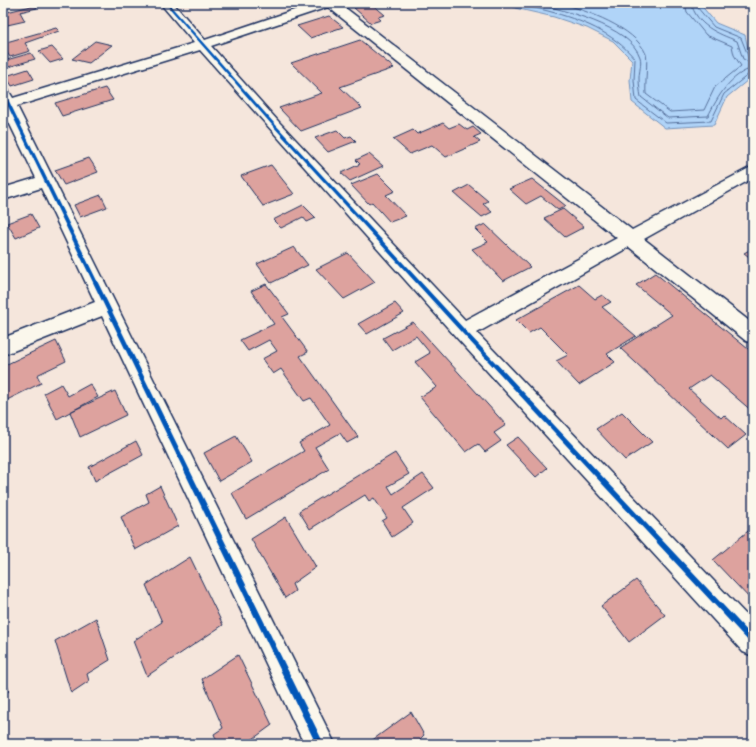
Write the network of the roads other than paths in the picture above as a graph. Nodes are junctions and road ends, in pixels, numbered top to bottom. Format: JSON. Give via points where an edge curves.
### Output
{"nodes":[{"id":1,"x":166,"y":3,"type":"edge"},
{"id":2,"x":328,"y":3,"type":"edge"},
{"id":3,"x":332,"y":3,"type":"edge"},
{"id":4,"x":202,"y":45,"type":"junction"},
{"id":5,"x":5,"y":101,"type":"edge"},
{"id":6,"x":753,"y":170,"type":"edge"},
{"id":7,"x":45,"y":181,"type":"junction"},
{"id":8,"x":3,"y":194,"type":"edge"},
{"id":9,"x":630,"y":237,"type":"junction"},
{"id":10,"x":106,"y":306,"type":"junction"},
{"id":11,"x":463,"y":331,"type":"junction"},
{"id":12,"x":753,"y":335,"type":"edge"},
{"id":13,"x":3,"y":347,"type":"edge"},
{"id":14,"x":753,"y":642,"type":"edge"},
{"id":15,"x":320,"y":744,"type":"edge"}],
"edges":[{"from":1,"to":4,"type":"street"},
{"from":2,"to":4,"type":"street"},
{"from":3,"to":9,"type":"street"},
{"from":4,"to":5,"type":"street"},
{"from":4,"to":11,"type":"street"},
{"from":5,"to":7,"type":"street"},
{"from":6,"to":9,"type":"street"},
{"from":7,"to":8,"type":"street"},
{"from":7,"to":10,"type":"street"},
{"from":9,"to":11,"type":"street"},
{"from":9,"to":12,"type":"street"},
{"from":10,"to":13,"type":"street"},
{"from":10,"to":15,"type":"street"},
{"from":11,"to":14,"type":"street"}]}
